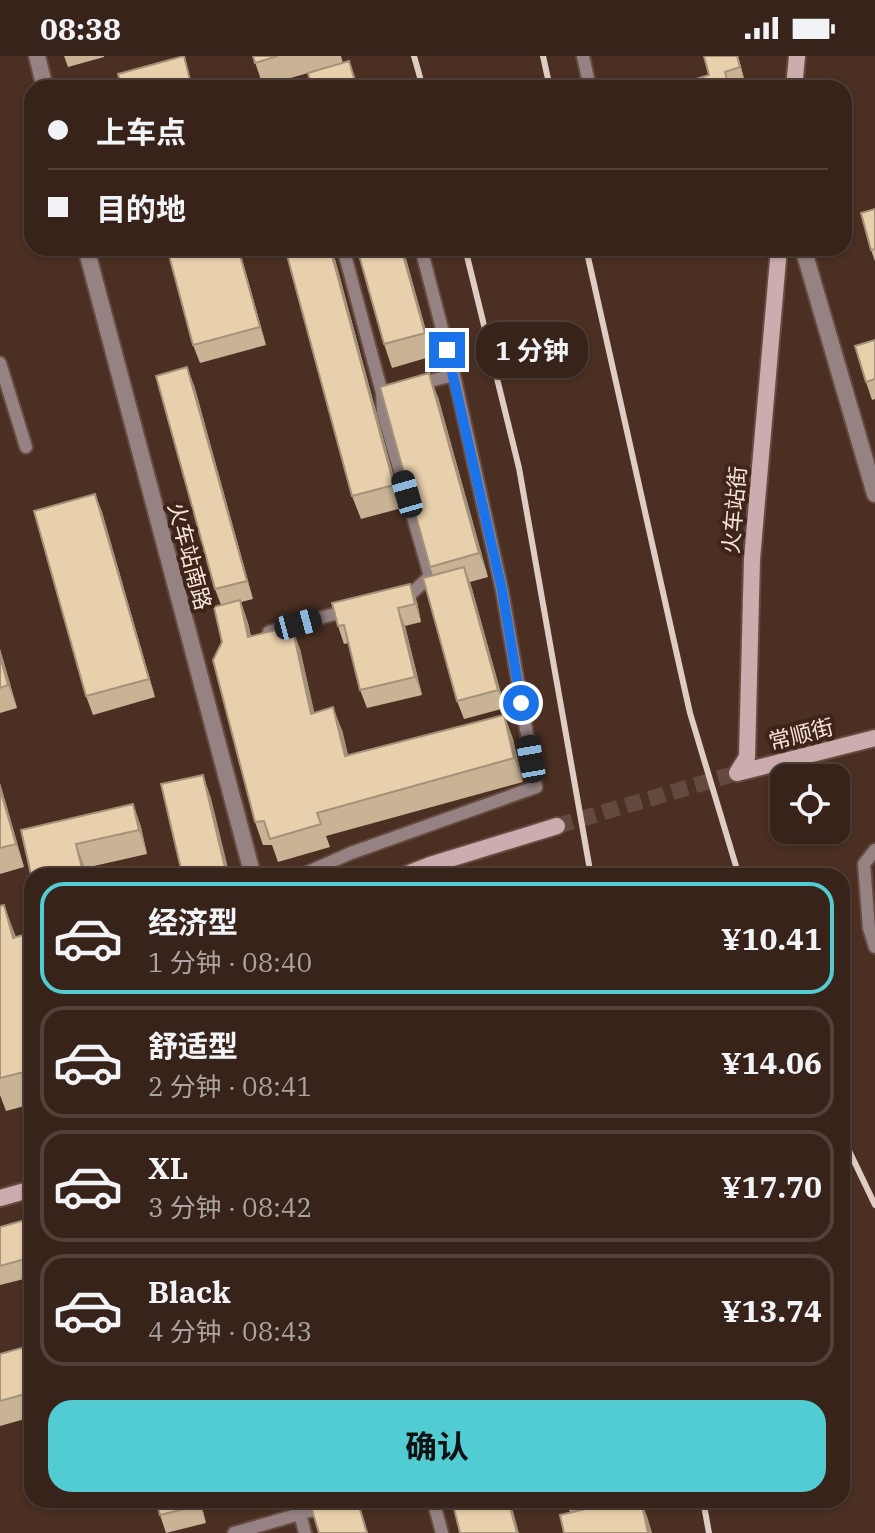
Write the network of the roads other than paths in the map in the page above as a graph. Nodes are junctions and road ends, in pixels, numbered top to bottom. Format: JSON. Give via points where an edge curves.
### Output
{"nodes":[{"id":1,"x":37,"y":56,"type":"edge"},
{"id":2,"x":583,"y":56,"type":"edge"},
{"id":3,"x":797,"y":56,"type":"edge"},
{"id":4,"x":43,"y":80,"type":"edge"},
{"id":5,"x":588,"y":80,"type":"edge"},
{"id":6,"x":795,"y":80,"type":"edge"},
{"id":7,"x":88,"y":256,"type":"edge"},
{"id":8,"x":345,"y":256,"type":"edge"},
{"id":9,"x":423,"y":256,"type":"edge"},
{"id":10,"x":778,"y":256,"type":"edge"},
{"id":11,"x":805,"y":256,"type":"edge"},
{"id":12,"x":0,"y":363,"type":"edge"},
{"id":13,"x":454,"y":375,"type":"junction"},
{"id":14,"x":411,"y":386,"type":"edge"},
{"id":15,"x":396,"y":390,"type":"edge"},
{"id":16,"x":382,"y":393,"type":"junction"},
{"id":17,"x":26,"y":447,"type":"dead end"},
{"id":18,"x":875,"y":494,"type":"edge"},
{"id":19,"x":383,"y":601,"type":"edge"},
{"id":20,"x":369,"y":605,"type":"edge"},
{"id":21,"x":269,"y":632,"type":"edge"},
{"id":22,"x":875,"y":738,"type":"edge"},
{"id":23,"x":737,"y":773,"type":"joint"},
{"id":24,"x":557,"y":826,"type":"tunnel mouth"},
{"id":25,"x":875,"y":850,"type":"edge"},
{"id":26,"x":251,"y":868,"type":"edge"},
{"id":27,"x":317,"y":868,"type":"edge"},
{"id":28,"x":422,"y":868,"type":"edge"},
{"id":29,"x":875,"y":947,"type":"edge"},
{"id":30,"x":24,"y":1191,"type":"edge"},
{"id":31,"x":0,"y":1198,"type":"edge"},
{"id":32,"x":321,"y":1508,"type":"edge"},
{"id":33,"x":435,"y":1508,"type":"edge"},
{"id":34,"x":300,"y":1514,"type":"junction"},
{"id":35,"x":234,"y":1533,"type":"edge"},
{"id":36,"x":305,"y":1533,"type":"edge"},
{"id":37,"x":442,"y":1533,"type":"edge"}],
"edges":[{"from":1,"to":4,"type":"street"},
{"from":2,"to":5,"type":"lane"},
{"from":3,"to":6,"type":"main road"},
{"from":7,"to":26,"type":"street","name":"火车站南路"},
{"from":8,"to":16,"type":"lane"},
{"from":9,"to":13,"type":"lane"},
{"from":10,"to":23,"type":"main road","name":"火车站街","via":[[752,559],[747,757]]},
{"from":11,"to":18,"type":"street"},
{"from":12,"to":17,"type":"lane"},
{"from":13,"to":14,"type":"lane"},
{"from":13,"to":27,"type":"lane","via":[[502,590],[536,787]]},
{"from":15,"to":16,"type":"lane"},
{"from":16,"to":19,"type":"lane","via":[[430,576],[412,593]]},
{"from":20,"to":21,"type":"lane"},
{"from":22,"to":23,"type":"main road","name":"常顺街"},
{"from":24,"to":28,"type":"main road"},
{"from":25,"to":29,"type":"lane","via":[[864,864]]},
{"from":30,"to":31,"type":"main road"},
{"from":32,"to":34,"type":"lane"},
{"from":33,"to":37,"type":"lane"},
{"from":34,"to":35,"type":"lane"},
{"from":34,"to":36,"type":"lane"}]}
